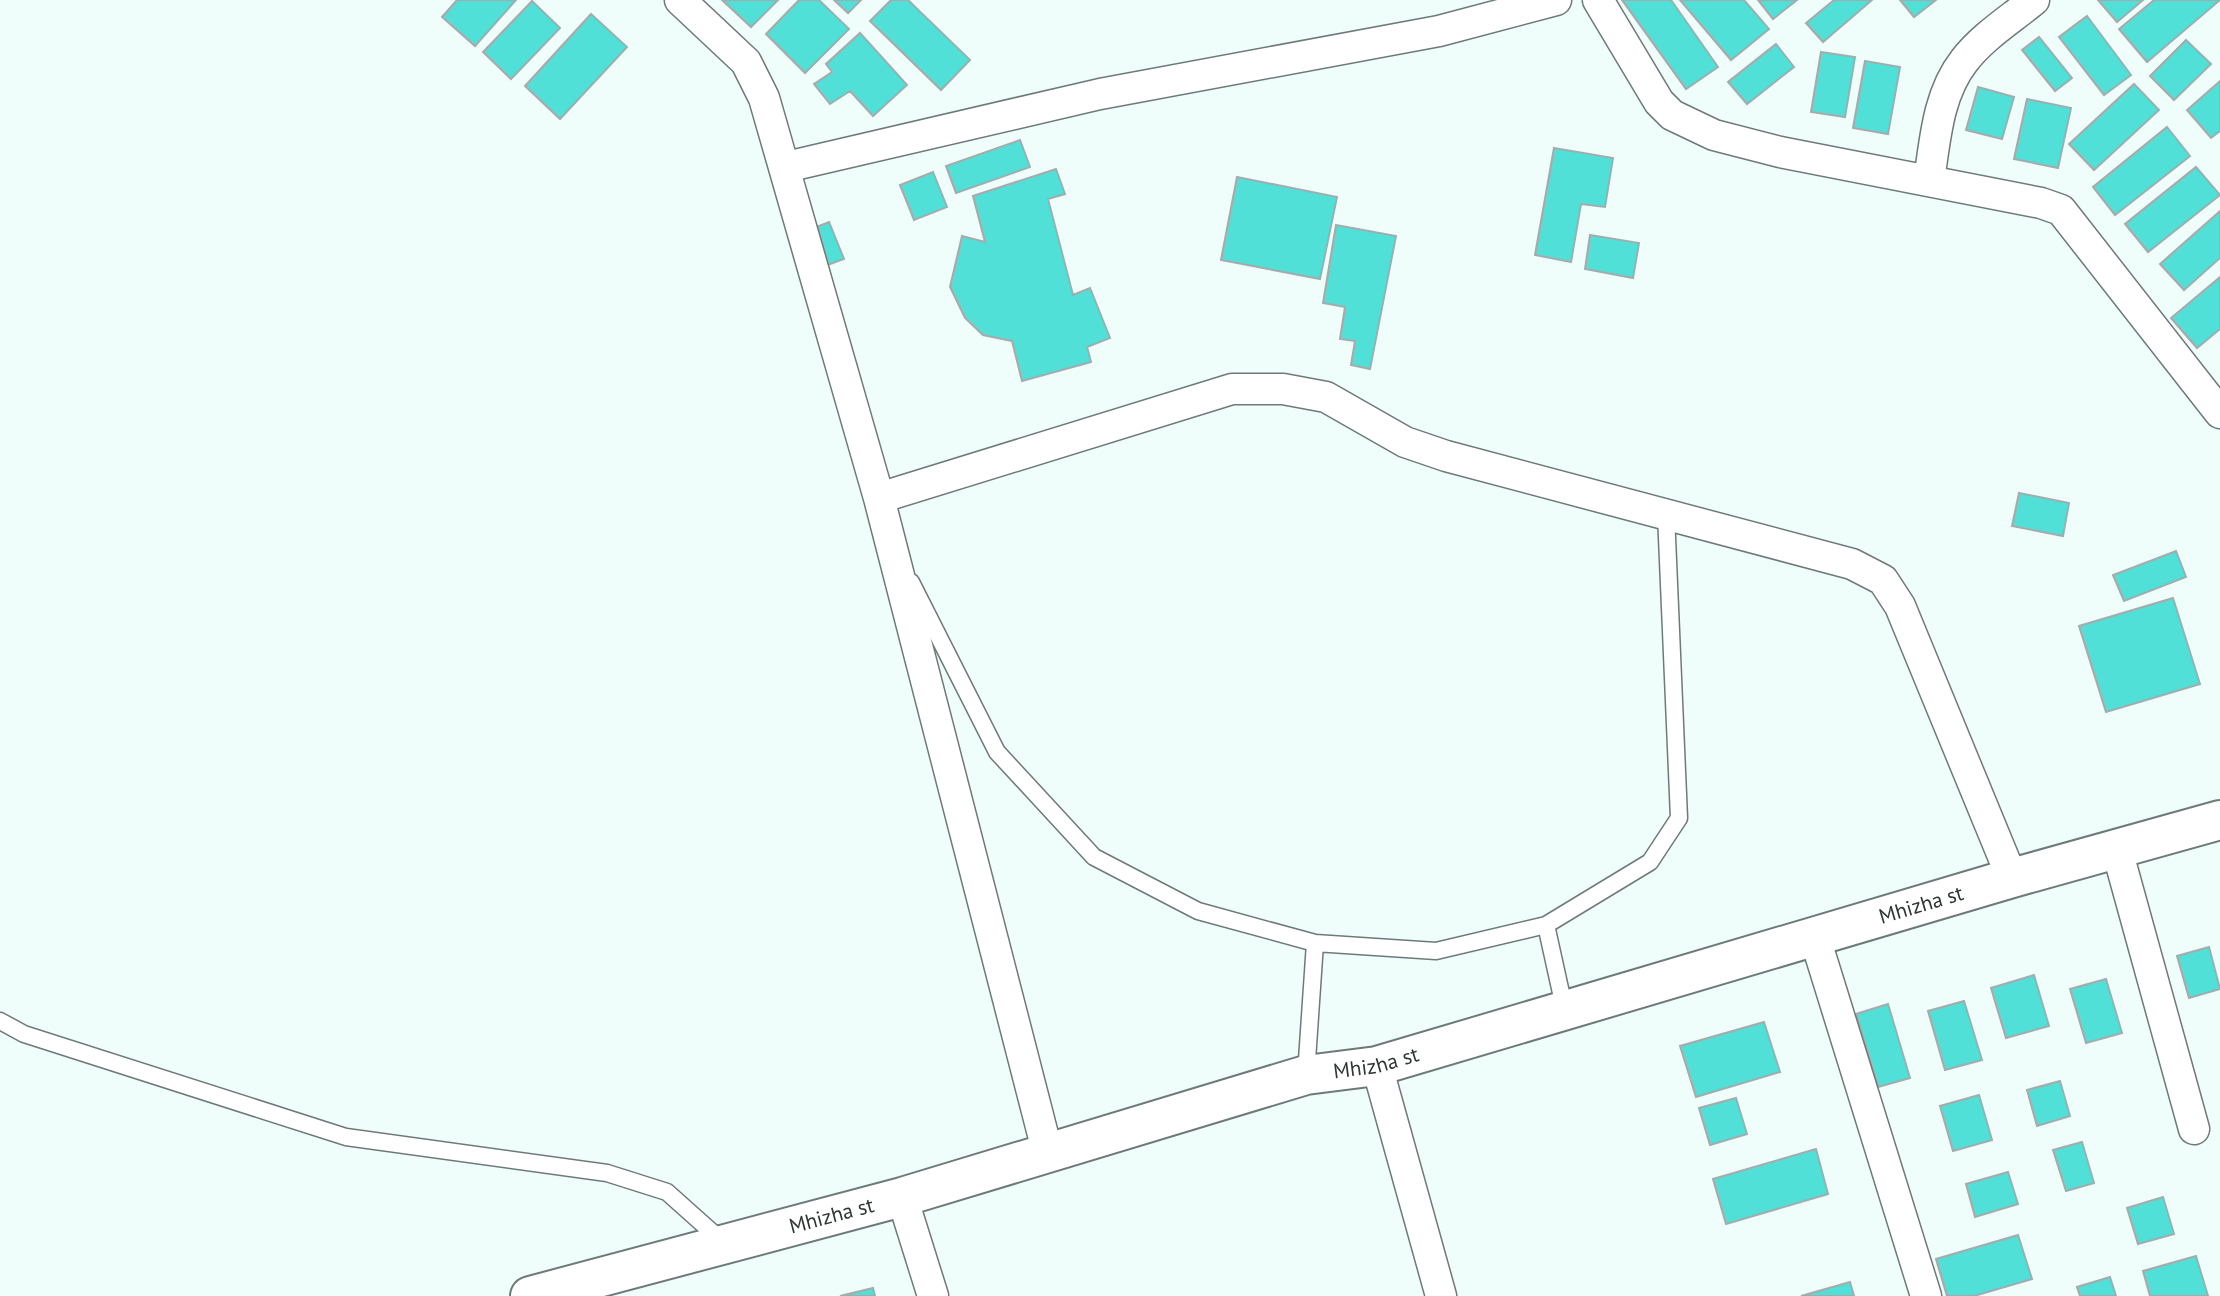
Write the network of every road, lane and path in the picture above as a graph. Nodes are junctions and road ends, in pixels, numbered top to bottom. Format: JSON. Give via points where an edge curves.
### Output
{"nodes":[{"id":1,"x":680,"y":0,"type":"edge"},
{"id":2,"x":1556,"y":0,"type":"edge"},
{"id":3,"x":1598,"y":0,"type":"edge"},
{"id":4,"x":2034,"y":0,"type":"edge"},
{"id":5,"x":786,"y":167,"type":"junction"},
{"id":6,"x":1929,"y":181,"type":"junction"},
{"id":7,"x":2220,"y":413,"type":"edge"},
{"id":8,"x":879,"y":498,"type":"junction"},
{"id":9,"x":1666,"y":514,"type":"junction"},
{"id":10,"x":890,"y":537,"type":"junction"},
{"id":11,"x":2220,"y":820,"type":"edge"},
{"id":12,"x":2117,"y":850,"type":"junction"},
{"id":13,"x":2012,"y":878,"type":"junction"},
{"id":14,"x":1546,"y":925,"type":"junction"},
{"id":15,"x":1815,"y":938,"type":"junction"},
{"id":16,"x":1315,"y":943,"type":"junction"},
{"id":17,"x":1565,"y":1011,"type":"junction"},
{"id":18,"x":0,"y":1021,"type":"edge"},
{"id":19,"x":1377,"y":1066,"type":"junction"},
{"id":20,"x":1306,"y":1075,"type":"junction"},
{"id":21,"x":2194,"y":1129,"type":"dead end"},
{"id":22,"x":1048,"y":1154,"type":"junction"},
{"id":23,"x":902,"y":1197,"type":"junction"},
{"id":24,"x":724,"y":1243,"type":"junction"},
{"id":25,"x":618,"y":1284,"type":"edge"},
{"id":26,"x":530,"y":1296,"type":"edge"},
{"id":27,"x":933,"y":1296,"type":"edge"},
{"id":28,"x":1441,"y":1296,"type":"edge"},
{"id":29,"x":1926,"y":1296,"type":"edge"}],
"edges":[{"from":1,"to":5,"type":"street","via":[[746,62],[764,97]]},
{"from":2,"to":5,"type":"street","via":[[1439,30],[1100,94]]},
{"from":3,"to":6,"type":"street","via":[[1659,102],[1684,122],[1780,152]]},
{"from":4,"to":6,"type":"street","via":[[1975,49],[1950,83]]},
{"from":5,"to":8,"type":"street"},
{"from":6,"to":7,"type":"street","via":[[2061,210]]},
{"from":8,"to":9,"type":"street","via":[[1232,389],[1283,389],[1345,405],[1419,448]]},
{"from":8,"to":10,"type":"street"},
{"from":9,"to":13,"type":"street","via":[[1852,564],[1882,580],[1914,636]]},
{"from":9,"to":14,"type":"lane","via":[[1679,818],[1650,862]]},
{"from":10,"to":16,"type":"lane","via":[[997,752],[1094,857],[1198,911]]},
{"from":10,"to":22,"type":"street"},
{"from":11,"to":12,"type":"street","name":"Mhizha st"},
{"from":12,"to":13,"type":"street","name":"Mhizha st"},
{"from":12,"to":21,"type":"street"},
{"from":13,"to":15,"type":"street","name":"Mhizha st"},
{"from":14,"to":16,"type":"lane","via":[[1436,951]]},
{"from":14,"to":17,"type":"lane"},
{"from":15,"to":17,"type":"street","name":"Mhizha st"},
{"from":15,"to":29,"type":"street"},
{"from":16,"to":20,"type":"lane"},
{"from":17,"to":19,"type":"street","name":"Mhizha st"},
{"from":18,"to":24,"type":"lane","via":[[24,1034],[346,1137],[607,1173],[667,1192]]},
{"from":19,"to":20,"type":"street","name":"Mhizha st"},
{"from":19,"to":28,"type":"street"},
{"from":20,"to":22,"type":"street","name":"Mhizha st"},
{"from":22,"to":23,"type":"street","name":"Mhizha st"},
{"from":23,"to":24,"type":"street","name":"Mhizha st"},
{"from":23,"to":27,"type":"street"},
{"from":24,"to":25,"type":"street","name":"Mhizha st"},
{"from":25,"to":26,"type":"street","name":"Mhizha st"}]}
